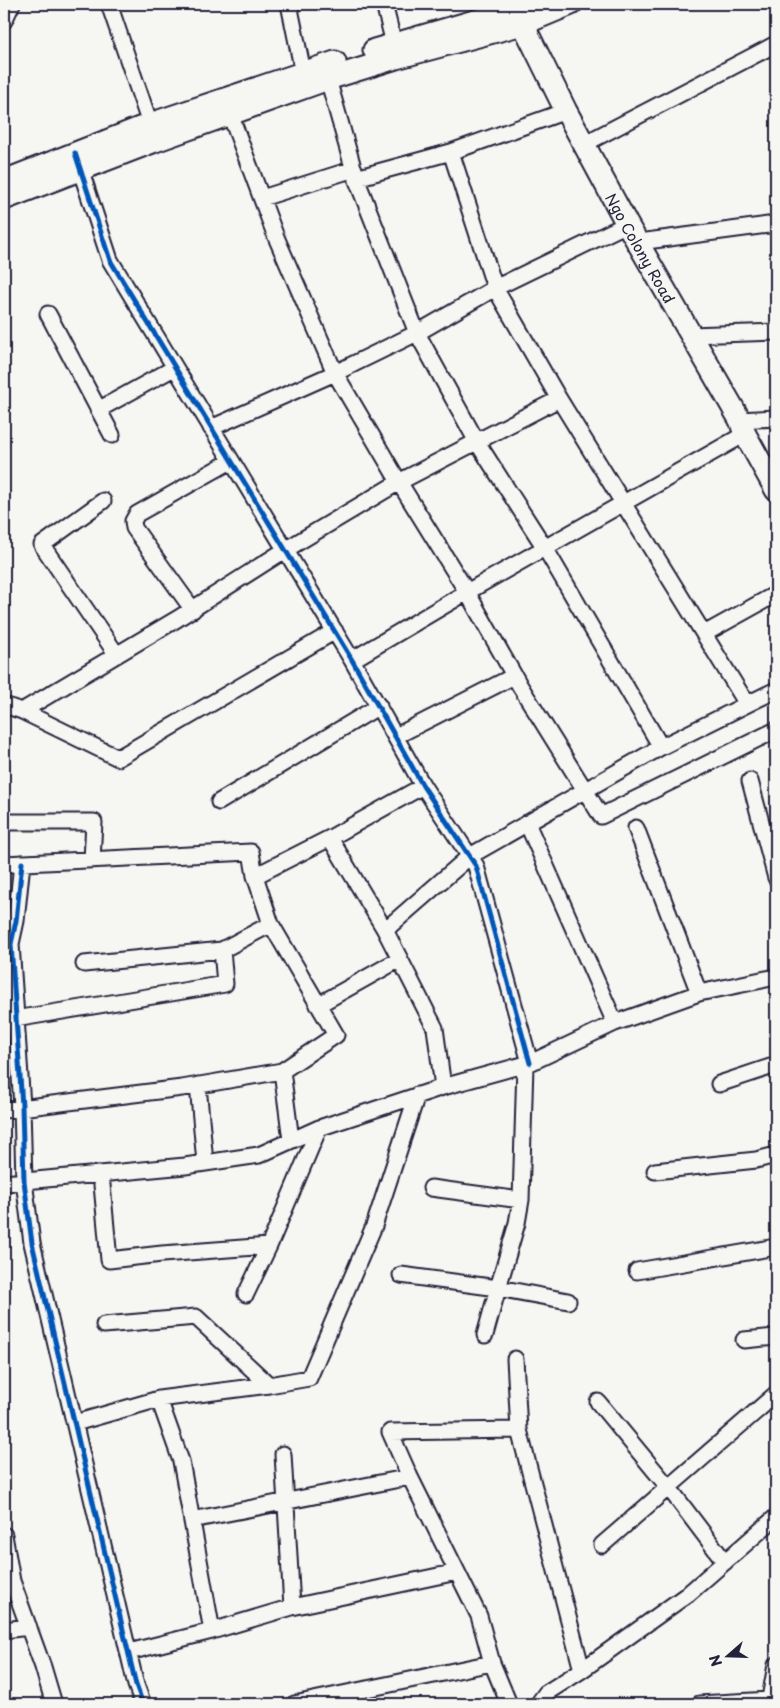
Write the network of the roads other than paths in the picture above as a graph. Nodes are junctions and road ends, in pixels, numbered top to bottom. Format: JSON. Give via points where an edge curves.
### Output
{"nodes":[{"id":1,"x":12,"y":4,"type":"edge"},
{"id":2,"x":109,"y":4,"type":"edge"},
{"id":3,"x":289,"y":4,"type":"edge"},
{"id":4,"x":384,"y":4,"type":"edge"},
{"id":5,"x":571,"y":4,"type":"edge"},
{"id":6,"x":518,"y":10,"type":"edge"},
{"id":7,"x":4,"y":22,"type":"edge"},
{"id":8,"x":394,"y":44,"type":"junction"},
{"id":9,"x":776,"y":44,"type":"edge"},
{"id":10,"x":303,"y":72,"type":"junction"},
{"id":11,"x":328,"y":79,"type":"junction"},
{"id":12,"x":566,"y":111,"type":"junction"},
{"id":13,"x":230,"y":114,"type":"junction"},
{"id":14,"x":150,"y":124,"type":"junction"},
{"id":15,"x":584,"y":144,"type":"junction"},
{"id":16,"x":451,"y":152,"type":"junction"},
{"id":17,"x":77,"y":162,"type":"junction"},
{"id":18,"x":355,"y":173,"type":"junction"},
{"id":19,"x":4,"y":181,"type":"edge"},
{"id":20,"x":262,"y":198,"type":"junction"},
{"id":21,"x":4,"y":199,"type":"edge"},
{"id":22,"x":627,"y":224,"type":"junction"},
{"id":23,"x":776,"y":224,"type":"edge"},
{"id":24,"x":639,"y":242,"type":"junction"},
{"id":25,"x":495,"y":288,"type":"junction"},
{"id":26,"x":48,"y":314,"type":"dead end"},
{"id":27,"x":776,"y":332,"type":"edge"},
{"id":28,"x":417,"y":333,"type":"junction"},
{"id":29,"x":690,"y":335,"type":"junction"},
{"id":30,"x":174,"y":368,"type":"junction"},
{"id":31,"x":335,"y":373,"type":"junction"},
{"id":32,"x":559,"y":399,"type":"junction"},
{"id":33,"x":98,"y":410,"type":"junction"},
{"id":34,"x":776,"y":418,"type":"edge"},
{"id":35,"x":743,"y":427,"type":"junction"},
{"id":36,"x":211,"y":428,"type":"junction"},
{"id":37,"x":112,"y":435,"type":"dead end"},
{"id":38,"x":477,"y":442,"type":"junction"},
{"id":39,"x":231,"y":461,"type":"junction"},
{"id":40,"x":399,"y":482,"type":"junction"},
{"id":41,"x":776,"y":490,"type":"edge"},
{"id":42,"x":103,"y":501,"type":"dead end"},
{"id":43,"x":623,"y":504,"type":"junction"},
{"id":44,"x":545,"y":548,"type":"junction"},
{"id":45,"x":285,"y":550,"type":"junction"},
{"id":46,"x":467,"y":592,"type":"junction"},
{"id":47,"x":776,"y":594,"type":"edge"},
{"id":48,"x":192,"y":610,"type":"junction"},
{"id":49,"x":335,"y":631,"type":"junction"},
{"id":50,"x":704,"y":634,"type":"junction"},
{"id":51,"x":116,"y":655,"type":"junction"},
{"id":52,"x":352,"y":660,"type":"junction"},
{"id":53,"x":514,"y":676,"type":"junction"},
{"id":54,"x":776,"y":690,"type":"edge"},
{"id":55,"x":747,"y":704,"type":"junction"},
{"id":56,"x":4,"y":705,"type":"edge"},
{"id":57,"x":378,"y":706,"type":"junction"},
{"id":58,"x":22,"y":712,"type":"junction"},
{"id":59,"x":776,"y":730,"type":"edge"},
{"id":60,"x":396,"y":736,"type":"junction"},
{"id":61,"x":661,"y":747,"type":"junction"},
{"id":62,"x":750,"y":781,"type":"dead end"},
{"id":63,"x":423,"y":786,"type":"junction"},
{"id":64,"x":585,"y":789,"type":"junction"},
{"id":65,"x":219,"y":802,"type":"dead end"},
{"id":66,"x":4,"y":822,"type":"edge"},
{"id":67,"x":527,"y":823,"type":"junction"},
{"id":68,"x":636,"y":828,"type":"dead end"},
{"id":69,"x":330,"y":838,"type":"junction"},
{"id":70,"x":470,"y":856,"type":"junction"},
{"id":71,"x":92,"y":860,"type":"junction"},
{"id":72,"x":22,"y":863,"type":"junction"},
{"id":73,"x":4,"y":864,"type":"edge"},
{"id":74,"x":255,"y":876,"type":"junction"},
{"id":75,"x":776,"y":878,"type":"edge"},
{"id":76,"x":272,"y":924,"type":"junction"},
{"id":77,"x":385,"y":930,"type":"junction"},
{"id":78,"x":222,"y":950,"type":"junction"},
{"id":79,"x":400,"y":959,"type":"junction"},
{"id":80,"x":84,"y":964,"type":"dead end"},
{"id":81,"x":776,"y":977,"type":"edge"},
{"id":82,"x":699,"y":993,"type":"junction"},
{"id":83,"x":318,"y":1005,"type":"junction"},
{"id":84,"x":16,"y":1019,"type":"junction"},
{"id":85,"x":615,"y":1024,"type":"junction"},
{"id":86,"x":528,"y":1064,"type":"junction"},
{"id":87,"x":776,"y":1064,"type":"edge"},
{"id":88,"x":282,"y":1071,"type":"junction"},
{"id":89,"x":719,"y":1084,"type":"dead end"},
{"id":90,"x":198,"y":1085,"type":"junction"},
{"id":91,"x":443,"y":1087,"type":"junction"},
{"id":92,"x":416,"y":1095,"type":"junction"},
{"id":93,"x":22,"y":1106,"type":"junction"},
{"id":94,"x":4,"y":1110,"type":"edge"},
{"id":95,"x":319,"y":1128,"type":"junction"},
{"id":96,"x":291,"y":1140,"type":"junction"},
{"id":97,"x":776,"y":1155,"type":"edge"},
{"id":98,"x":205,"y":1163,"type":"junction"},
{"id":99,"x":655,"y":1171,"type":"dead end"},
{"id":100,"x":101,"y":1174,"type":"junction"},
{"id":101,"x":24,"y":1181,"type":"junction"},
{"id":102,"x":4,"y":1183,"type":"edge"},
{"id":103,"x":431,"y":1188,"type":"dead end"},
{"id":104,"x":521,"y":1200,"type":"junction"},
{"id":105,"x":269,"y":1246,"type":"junction"},
{"id":106,"x":776,"y":1247,"type":"edge"},
{"id":107,"x":637,"y":1271,"type":"dead end"},
{"id":108,"x":401,"y":1275,"type":"dead end"},
{"id":109,"x":498,"y":1288,"type":"junction"},
{"id":110,"x":246,"y":1294,"type":"dead end"},
{"id":111,"x":568,"y":1301,"type":"dead end"},
{"id":112,"x":104,"y":1325,"type":"dead end"},
{"id":113,"x":485,"y":1335,"type":"dead end"},
{"id":114,"x":776,"y":1336,"type":"edge"},
{"id":115,"x":744,"y":1340,"type":"dead end"},
{"id":116,"x":515,"y":1359,"type":"dead end"},
{"id":117,"x":269,"y":1385,"type":"junction"},
{"id":118,"x":776,"y":1394,"type":"edge"},
{"id":119,"x":159,"y":1399,"type":"junction"},
{"id":120,"x":598,"y":1402,"type":"dead end"},
{"id":121,"x":75,"y":1423,"type":"junction"},
{"id":122,"x":519,"y":1430,"type":"junction"},
{"id":123,"x":283,"y":1454,"type":"dead end"},
{"id":124,"x":410,"y":1477,"type":"junction"},
{"id":125,"x":669,"y":1488,"type":"junction"},
{"id":126,"x":285,"y":1501,"type":"junction"},
{"id":127,"x":776,"y":1517,"type":"edge"},
{"id":128,"x":192,"y":1520,"type":"junction"},
{"id":129,"x":4,"y":1534,"type":"edge"},
{"id":130,"x":602,"y":1545,"type":"dead end"},
{"id":131,"x":725,"y":1562,"type":"junction"},
{"id":132,"x":458,"y":1572,"type":"junction"},
{"id":133,"x":292,"y":1607,"type":"junction"},
{"id":134,"x":29,"y":1627,"type":"junction"},
{"id":135,"x":4,"y":1630,"type":"edge"},
{"id":136,"x":212,"y":1630,"type":"junction"},
{"id":137,"x":129,"y":1652,"type":"junction"},
{"id":138,"x":492,"y":1663,"type":"junction"},
{"id":139,"x":776,"y":1665,"type":"edge"},
{"id":140,"x":582,"y":1670,"type":"junction"},
{"id":141,"x":770,"y":1702,"type":"edge"},
{"id":142,"x":54,"y":1704,"type":"edge"},
{"id":143,"x":143,"y":1704,"type":"edge"},
{"id":144,"x":294,"y":1704,"type":"edge"},
{"id":145,"x":509,"y":1704,"type":"edge"},
{"id":146,"x":538,"y":1704,"type":"edge"},
{"id":147,"x":699,"y":1704,"type":"edge"}],
"edges":[{"from":1,"to":7,"type":"street"},
{"from":2,"to":14,"type":"street"},
{"from":3,"to":10,"type":"street"},
{"from":4,"to":8,"type":"street"},
{"from":5,"to":6,"type":"street"},
{"from":6,"to":8,"type":"street"},
{"from":6,"to":11,"type":"street"},
{"from":6,"to":12,"type":"street","name":"Ngo Colony Road"},
{"from":8,"to":10,"type":"street"},
{"from":9,"to":15,"type":"street"},
{"from":10,"to":14,"type":"street"},
{"from":11,"to":13,"type":"street"},
{"from":11,"to":18,"type":"street"},
{"from":12,"to":15,"type":"street","name":"Ngo Colony Road"},
{"from":12,"to":16,"type":"street"},
{"from":13,"to":17,"type":"street"},
{"from":13,"to":20,"type":"street"},
{"from":14,"to":17,"type":"street"},
{"from":15,"to":22,"type":"street","name":"Ngo Colony Road"},
{"from":16,"to":18,"type":"street"},
{"from":16,"to":25,"type":"street"},
{"from":17,"to":19,"type":"street"},
{"from":17,"to":21,"type":"street"},
{"from":17,"to":30,"type":"street","via":[[110,260]]},
{"from":18,"to":20,"type":"street"},
{"from":18,"to":28,"type":"street"},
{"from":20,"to":31,"type":"street"},
{"from":22,"to":24,"type":"street","name":"Ngo Colony Road"},
{"from":22,"to":25,"type":"street"},
{"from":23,"to":24,"type":"street"},
{"from":24,"to":29,"type":"street","name":"Ngo Colony Road"},
{"from":25,"to":28,"type":"street"},
{"from":25,"to":32,"type":"street"},
{"from":26,"to":33,"type":"street"},
{"from":27,"to":29,"type":"street"},
{"from":28,"to":31,"type":"street"},
{"from":28,"to":38,"type":"street"},
{"from":29,"to":35,"type":"street","name":"Ngo Colony Road"},
{"from":30,"to":33,"type":"street"},
{"from":30,"to":36,"type":"street"},
{"from":31,"to":36,"type":"street"},
{"from":31,"to":40,"type":"street"},
{"from":32,"to":38,"type":"street"},
{"from":32,"to":43,"type":"street"},
{"from":33,"to":37,"type":"street"},
{"from":34,"to":35,"type":"street"},
{"from":35,"to":41,"type":"street","name":"Ngo Colony Road"},
{"from":35,"to":43,"type":"street"},
{"from":36,"to":39,"type":"street"},
{"from":38,"to":40,"type":"street"},
{"from":38,"to":44,"type":"street"},
{"from":39,"to":45,"type":"street"},
{"from":39,"to":48,"type":"street","via":[[136,514],[132,521]]},
{"from":40,"to":45,"type":"street"},
{"from":40,"to":46,"type":"street"},
{"from":42,"to":51,"type":"street","via":[[42,545]]},
{"from":43,"to":44,"type":"street"},
{"from":43,"to":50,"type":"street"},
{"from":44,"to":46,"type":"street"},
{"from":44,"to":61,"type":"street"},
{"from":45,"to":48,"type":"street"},
{"from":45,"to":49,"type":"street"},
{"from":46,"to":52,"type":"street"},
{"from":46,"to":53,"type":"street"},
{"from":47,"to":50,"type":"street"},
{"from":48,"to":51,"type":"street"},
{"from":49,"to":52,"type":"street"},
{"from":49,"to":58,"type":"street","via":[[118,758]]},
{"from":50,"to":55,"type":"street"},
{"from":51,"to":58,"type":"street"},
{"from":52,"to":57,"type":"street"},
{"from":53,"to":60,"type":"street"},
{"from":53,"to":64,"type":"street"},
{"from":54,"to":55,"type":"street"},
{"from":55,"to":61,"type":"street"},
{"from":56,"to":58,"type":"street"},
{"from":57,"to":60,"type":"street"},
{"from":57,"to":65,"type":"street"},
{"from":59,"to":64,"type":"street","via":[[600,816]]},
{"from":60,"to":63,"type":"street"},
{"from":61,"to":64,"type":"street"},
{"from":62,"to":75,"type":"street"},
{"from":63,"to":69,"type":"street"},
{"from":63,"to":70,"type":"street"},
{"from":64,"to":67,"type":"street"},
{"from":66,"to":71,"type":"street","via":[[94,822]]},
{"from":67,"to":70,"type":"street"},
{"from":67,"to":85,"type":"street"},
{"from":68,"to":82,"type":"street"},
{"from":69,"to":74,"type":"street"},
{"from":69,"to":77,"type":"street"},
{"from":70,"to":77,"type":"street"},
{"from":70,"to":86,"type":"street","via":[[476,866]]},
{"from":71,"to":72,"type":"street"},
{"from":71,"to":74,"type":"street","via":[[250,852]]},
{"from":72,"to":73,"type":"street"},
{"from":72,"to":84,"type":"street","via":[[11,944]]},
{"from":74,"to":76,"type":"street"},
{"from":76,"to":78,"type":"street"},
{"from":76,"to":83,"type":"street"},
{"from":77,"to":79,"type":"street"},
{"from":78,"to":80,"type":"street"},
{"from":78,"to":84,"type":"street","via":[[225,984]]},
{"from":79,"to":83,"type":"street"},
{"from":79,"to":91,"type":"street","via":[[435,1028]]},
{"from":81,"to":82,"type":"street"},
{"from":82,"to":85,"type":"street"},
{"from":83,"to":88,"type":"street","via":[[336,1035]]},
{"from":84,"to":93,"type":"street"},
{"from":85,"to":86,"type":"street"},
{"from":86,"to":91,"type":"street"},
{"from":86,"to":104,"type":"street"},
{"from":87,"to":89,"type":"street"},
{"from":88,"to":90,"type":"street"},
{"from":88,"to":96,"type":"street"},
{"from":90,"to":93,"type":"street"},
{"from":90,"to":98,"type":"street"},
{"from":91,"to":92,"type":"street"},
{"from":92,"to":95,"type":"street"},
{"from":92,"to":117,"type":"street","via":[[374,1226],[309,1378]]},
{"from":93,"to":94,"type":"street"},
{"from":93,"to":101,"type":"street"},
{"from":95,"to":96,"type":"street"},
{"from":95,"to":105,"type":"street"},
{"from":96,"to":98,"type":"street","via":[[259,1155]]},
{"from":97,"to":99,"type":"street"},
{"from":98,"to":100,"type":"street"},
{"from":100,"to":101,"type":"street"},
{"from":100,"to":105,"type":"street","via":[[108,1260]]},
{"from":101,"to":102,"type":"street"},
{"from":101,"to":121,"type":"street","via":[[32,1243]]},
{"from":103,"to":104,"type":"street"},
{"from":104,"to":109,"type":"street"},
{"from":105,"to":110,"type":"street"},
{"from":106,"to":107,"type":"street"},
{"from":108,"to":109,"type":"street"},
{"from":109,"to":111,"type":"street"},
{"from":109,"to":113,"type":"street"},
{"from":112,"to":117,"type":"street","via":[[196,1318]]},
{"from":114,"to":115,"type":"street"},
{"from":116,"to":122,"type":"street"},
{"from":117,"to":119,"type":"street"},
{"from":118,"to":125,"type":"street"},
{"from":119,"to":121,"type":"street"},
{"from":119,"to":128,"type":"street","via":[[182,1461]]},
{"from":120,"to":125,"type":"street"},
{"from":121,"to":137,"type":"street"},
{"from":122,"to":124,"type":"street","via":[[390,1432]]},
{"from":122,"to":140,"type":"street"},
{"from":123,"to":126,"type":"street"},
{"from":124,"to":126,"type":"street"},
{"from":124,"to":132,"type":"street"},
{"from":125,"to":130,"type":"street"},
{"from":125,"to":131,"type":"street"},
{"from":126,"to":128,"type":"street"},
{"from":126,"to":133,"type":"street"},
{"from":127,"to":131,"type":"street"},
{"from":128,"to":136,"type":"street"},
{"from":129,"to":134,"type":"street","via":[[12,1580]]},
{"from":131,"to":140,"type":"street","via":[[688,1594]]},
{"from":132,"to":133,"type":"street"},
{"from":132,"to":138,"type":"street","via":[[479,1616]]},
{"from":133,"to":136,"type":"street"},
{"from":134,"to":135,"type":"street"},
{"from":134,"to":142,"type":"street"},
{"from":136,"to":137,"type":"street"},
{"from":137,"to":143,"type":"street"},
{"from":138,"to":144,"type":"street"},
{"from":138,"to":145,"type":"street"},
{"from":139,"to":141,"type":"street"},
{"from":140,"to":146,"type":"street","via":[[546,1693]]},
{"from":141,"to":147,"type":"street"}]}
